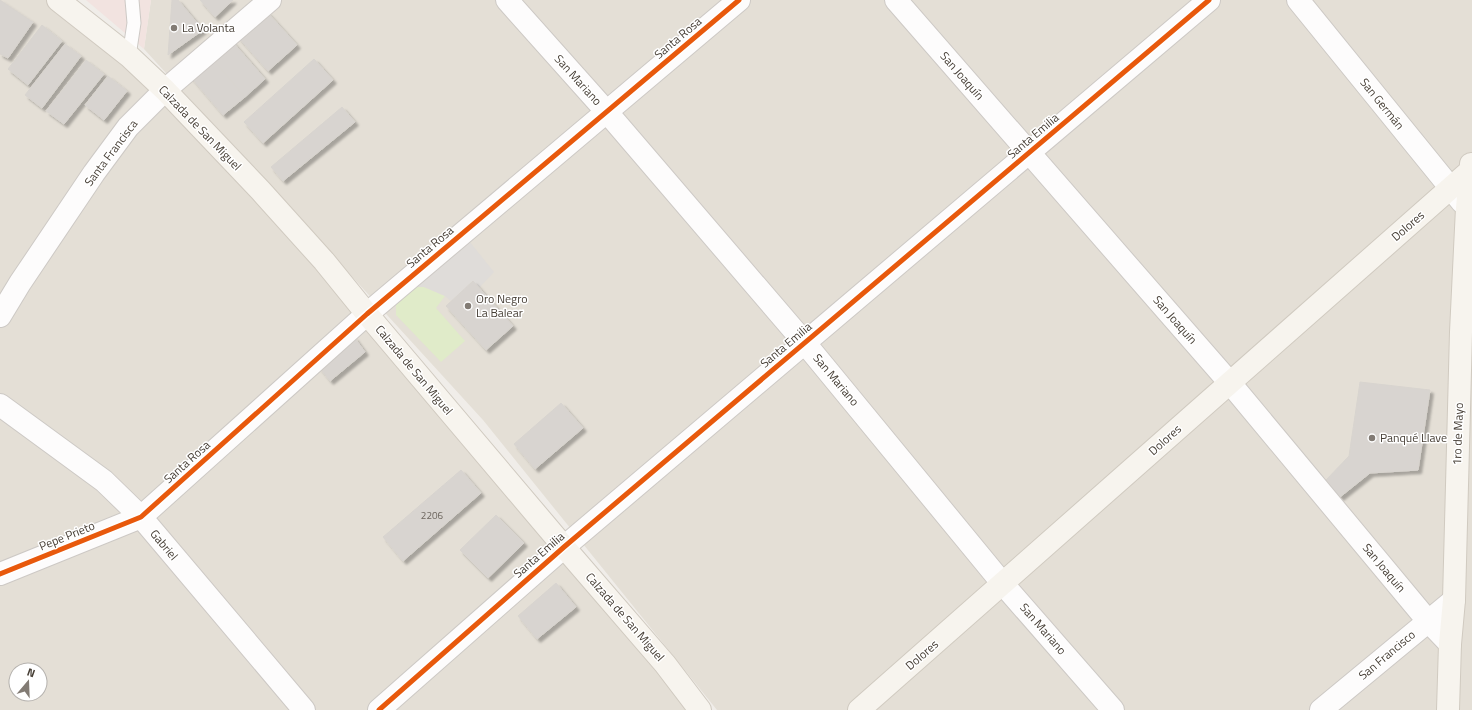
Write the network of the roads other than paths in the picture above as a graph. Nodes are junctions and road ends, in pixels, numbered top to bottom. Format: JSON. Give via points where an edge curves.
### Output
{"nodes":[{"id":1,"x":58,"y":0,"type":"edge"},
{"id":2,"x":132,"y":0,"type":"edge"},
{"id":3,"x":137,"y":0,"type":"edge"},
{"id":4,"x":270,"y":0,"type":"edge"},
{"id":5,"x":507,"y":0,"type":"edge"},
{"id":6,"x":739,"y":0,"type":"edge"},
{"id":7,"x":896,"y":0,"type":"edge"},
{"id":8,"x":1209,"y":0,"type":"edge"},
{"id":9,"x":1298,"y":0,"type":"edge"},
{"id":10,"x":134,"y":23,"type":"junction"},
{"id":11,"x":129,"y":56,"type":"junction"},
{"id":12,"x":165,"y":90,"type":"junction"},
{"id":13,"x":606,"y":112,"type":"junction"},
{"id":14,"x":1030,"y":152,"type":"junction"},
{"id":15,"x":1471,"y":164,"type":"edge"},
{"id":16,"x":1451,"y":188,"type":"junction"},
{"id":17,"x":1467,"y":208,"type":"junction"},
{"id":18,"x":366,"y":314,"type":"junction"},
{"id":19,"x":0,"y":316,"type":"edge"},
{"id":20,"x":1467,"y":332,"type":"edge"},
{"id":21,"x":804,"y":342,"type":"junction"},
{"id":22,"x":1230,"y":383,"type":"junction"},
{"id":23,"x":0,"y":405,"type":"edge"},
{"id":24,"x":141,"y":517,"type":"junction"},
{"id":25,"x":564,"y":547,"type":"junction"},
{"id":26,"x":0,"y":574,"type":"edge"},
{"id":27,"x":1003,"y":584,"type":"junction"},
{"id":28,"x":1454,"y":600,"type":"junction"},
{"id":29,"x":1428,"y":621,"type":"junction"},
{"id":30,"x":1450,"y":644,"type":"junction"},
{"id":31,"x":304,"y":710,"type":"edge"},
{"id":32,"x":379,"y":710,"type":"edge"},
{"id":33,"x":700,"y":710,"type":"edge"},
{"id":34,"x":859,"y":710,"type":"edge"},
{"id":35,"x":1113,"y":710,"type":"edge"},
{"id":36,"x":1321,"y":710,"type":"edge"},
{"id":37,"x":1448,"y":710,"type":"edge"}],
"edges":[{"from":1,"to":11,"type":"street","name":"Calzada de San Miguel"},
{"from":2,"to":10,"type":"lane"},
{"from":3,"to":10,"type":"lane"},
{"from":4,"to":12,"type":"street","name":"Santa Francisca"},
{"from":5,"to":13,"type":"street","name":"San Mariano"},
{"from":6,"to":13,"type":"street","name":"Santa Rosa"},
{"from":7,"to":14,"type":"street","name":"San Joaquín"},
{"from":8,"to":14,"type":"street","name":"Santa Emilia"},
{"from":9,"to":16,"type":"street","name":"San Germán"},
{"from":10,"to":11,"type":"lane"},
{"from":11,"to":12,"type":"street","name":"Calzada de San Miguel"},
{"from":12,"to":18,"type":"street","name":"Calzada de San Miguel","via":[[324,261]]},
{"from":12,"to":19,"type":"street","name":"Santa Francisca","via":[[128,126]]},
{"from":13,"to":18,"type":"street","name":"Santa Rosa"},
{"from":13,"to":21,"type":"street","name":"San Mariano"},
{"from":14,"to":21,"type":"street","name":"Santa Emilia"},
{"from":14,"to":22,"type":"street","name":"San Joaquín"},
{"from":15,"to":16,"type":"street","name":"Dolores"},
{"from":15,"to":17,"type":"street","name":"1ro de Mayo"},
{"from":16,"to":17,"type":"street","name":"San Germán"},
{"from":16,"to":22,"type":"street","name":"Dolores"},
{"from":17,"to":20,"type":"street","name":"1ro de Mayo"},
{"from":18,"to":24,"type":"street","name":"Santa Rosa"},
{"from":18,"to":25,"type":"street","name":"Calzada de San Miguel"},
{"from":20,"to":28,"type":"street","name":"1ro de Mayo"},
{"from":21,"to":25,"type":"street","name":"Santa Emilia"},
{"from":21,"to":27,"type":"street","name":"San Mariano"},
{"from":22,"to":27,"type":"street","name":"Dolores"},
{"from":22,"to":29,"type":"street","name":"San Joaquín"},
{"from":23,"to":24,"type":"street","name":"Gabriel","via":[[104,481]]},
{"from":24,"to":26,"type":"street","name":"Pepe Prieto"},
{"from":24,"to":31,"type":"street","name":"Gabriel"},
{"from":25,"to":32,"type":"street","name":"Santa Emilia"},
{"from":25,"to":33,"type":"street","name":"Calzada de San Miguel","via":[[665,664]]},
{"from":27,"to":34,"type":"street","name":"Dolores"},
{"from":27,"to":35,"type":"street","name":"San Mariano"},
{"from":28,"to":29,"type":"street","name":"San Francisco"},
{"from":28,"to":30,"type":"street","name":"1ro de Mayo"},
{"from":29,"to":30,"type":"street","name":"San Joaquín"},
{"from":29,"to":36,"type":"street","name":"San Francisco"},
{"from":30,"to":37,"type":"street","name":"1ro de Mayo"}]}
